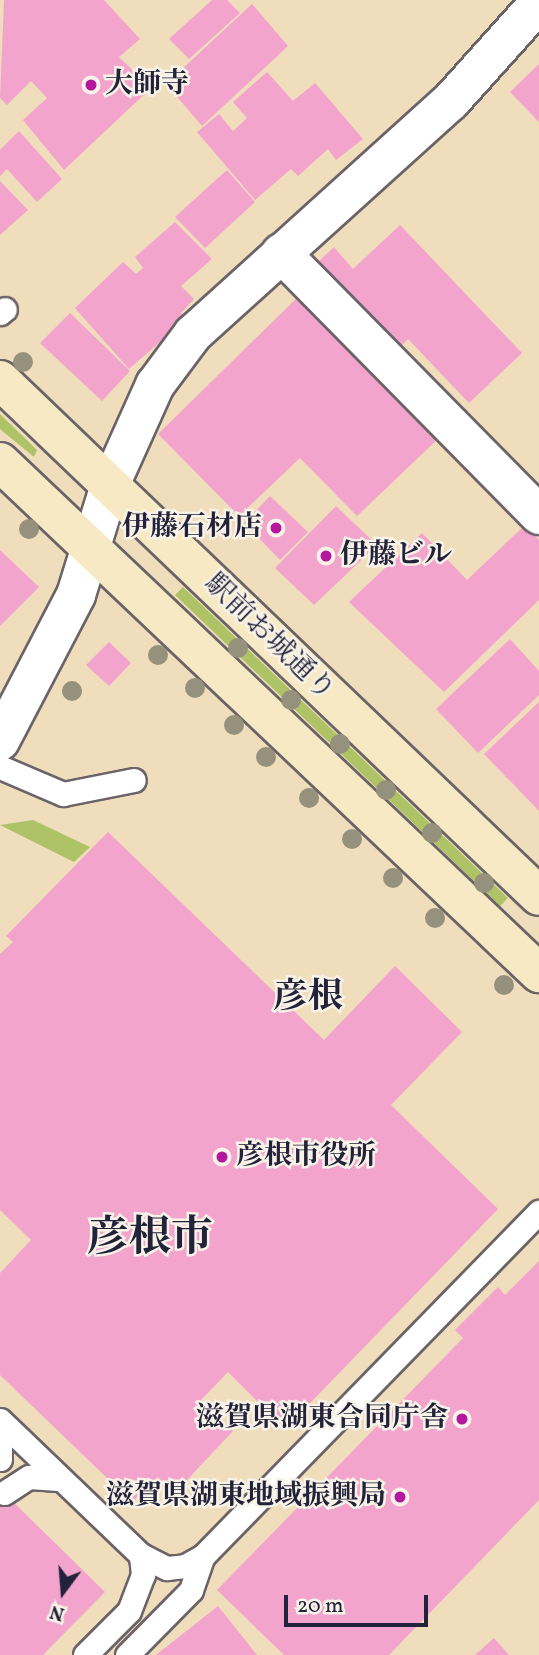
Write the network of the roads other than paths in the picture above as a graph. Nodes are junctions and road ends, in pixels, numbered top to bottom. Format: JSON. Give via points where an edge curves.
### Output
{"nodes":[{"id":1,"x":539,"y":3,"type":"edge"},
{"id":2,"x":281,"y":253,"type":"junction"},
{"id":3,"x":0,"y":380,"type":"edge"},
{"id":4,"x":0,"y":462,"type":"edge"},
{"id":5,"x":110,"y":485,"type":"junction"},
{"id":6,"x":534,"y":503,"type":"edge"},
{"id":7,"x":90,"y":548,"type":"junction"},
{"id":8,"x":0,"y":741,"type":"edge"},
{"id":9,"x":0,"y":767,"type":"edge"},
{"id":10,"x":134,"y":780,"type":"dead end"},
{"id":11,"x":539,"y":896,"type":"edge"},
{"id":12,"x":539,"y":973,"type":"edge"},
{"id":13,"x":539,"y":1212,"type":"edge"},
{"id":14,"x":0,"y":1421,"type":"edge"},
{"id":15,"x":0,"y":1459,"type":"edge"},
{"id":16,"x":61,"y":1479,"type":"junction"},
{"id":17,"x":4,"y":1493,"type":"dead end"},
{"id":18,"x":141,"y":1555,"type":"junction"},
{"id":19,"x":203,"y":1556,"type":"junction"},
{"id":20,"x":85,"y":1655,"type":"edge"},
{"id":21,"x":127,"y":1655,"type":"edge"}],
"edges":[{"from":1,"to":2,"type":"street","via":[[443,92],[413,144]]},
{"from":2,"to":5,"type":"street","via":[[193,334],[155,384]]},
{"from":2,"to":6,"type":"street"},
{"from":3,"to":5,"type":"main road","name":"駅前お城通り"},
{"from":4,"to":7,"type":"main road","name":"駅前お城通り"},
{"from":5,"to":7,"type":"street"},
{"from":5,"to":11,"type":"main road","name":"駅前お城通り"},
{"from":7,"to":8,"type":"street","via":[[76,595]]},
{"from":7,"to":12,"type":"main road","name":"駅前お城通り"},
{"from":9,"to":10,"type":"lane","via":[[63,794]]},
{"from":13,"to":19,"type":"lane"},
{"from":14,"to":15,"type":"lane"},
{"from":14,"to":16,"type":"lane"},
{"from":16,"to":17,"type":"lane","via":[[29,1477]]},
{"from":16,"to":18,"type":"lane"},
{"from":18,"to":19,"type":"lane","via":[[167,1568]]},
{"from":18,"to":20,"type":"lane","via":[[143,1575],[129,1611]]},
{"from":19,"to":21,"type":"lane","via":[[191,1590]]}]}
